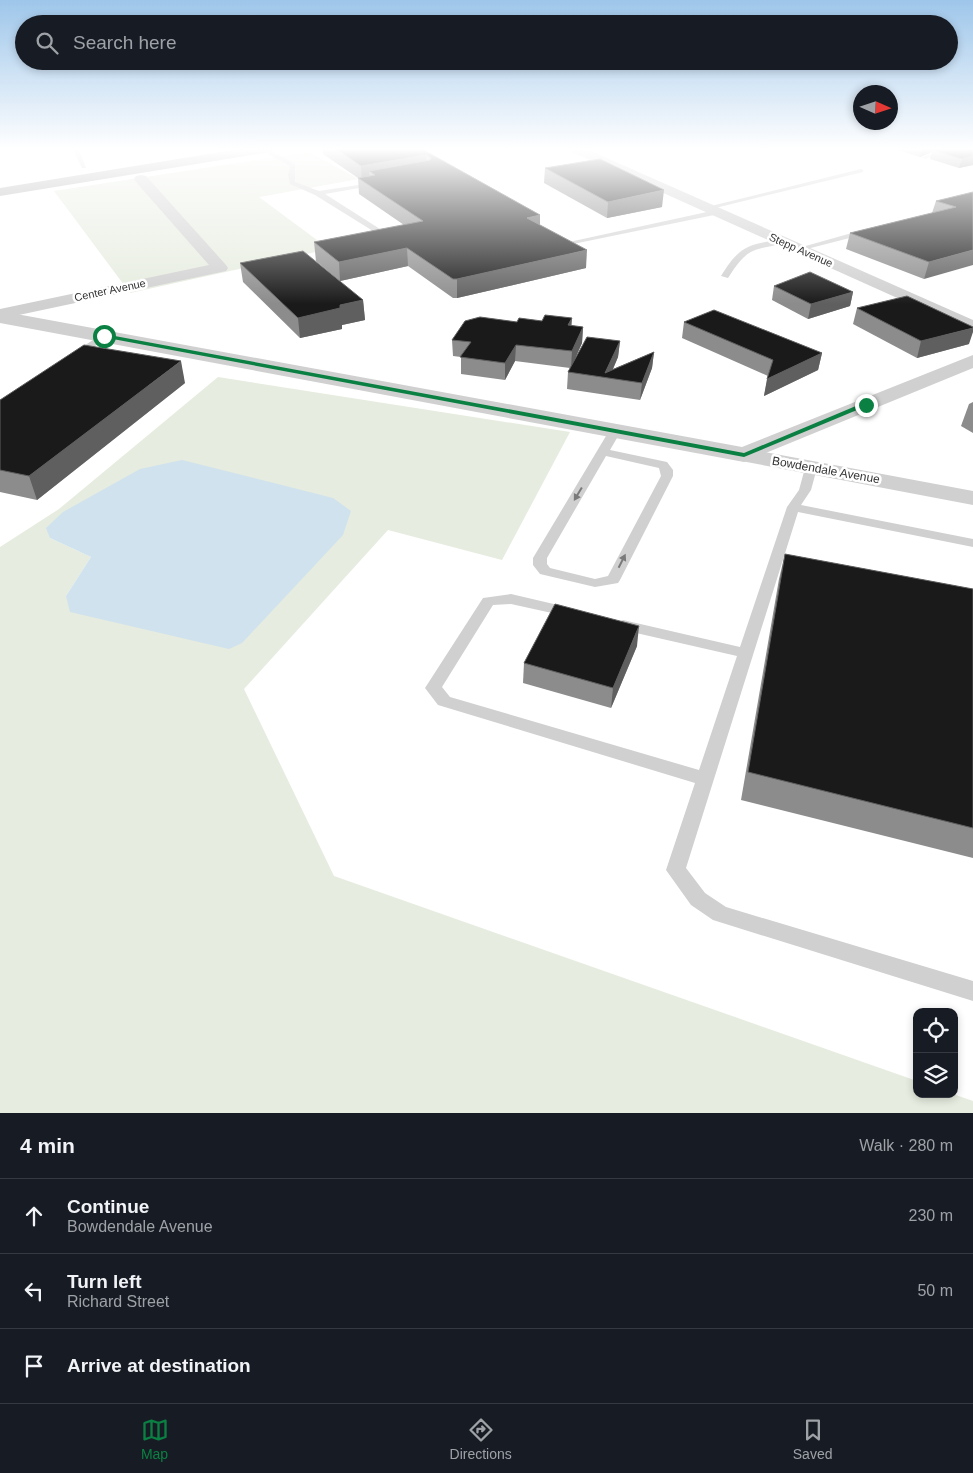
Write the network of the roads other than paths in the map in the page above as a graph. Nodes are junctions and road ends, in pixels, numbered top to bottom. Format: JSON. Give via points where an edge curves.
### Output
{"nodes":[{"id":1,"x":160,"y":200,"type":"edge"},
{"id":2,"x":330,"y":200,"type":"edge"},
{"id":3,"x":690,"y":200,"type":"edge"},
{"id":4,"x":751,"y":200,"type":"edge"},
{"id":5,"x":712,"y":210,"type":"junction"},
{"id":6,"x":878,"y":228,"type":"edge"},
{"id":7,"x":376,"y":229,"type":"edge"},
{"id":8,"x":782,"y":241,"type":"junction"},
{"id":9,"x":573,"y":242,"type":"edge"},
{"id":10,"x":799,"y":249,"type":"junction"},
{"id":11,"x":725,"y":276,"type":"dead end"},
{"id":12,"x":2,"y":317,"type":"edge"},
{"id":13,"x":973,"y":326,"type":"edge"},
{"id":14,"x":104,"y":336,"type":"junction"},
{"id":15,"x":64,"y":361,"type":"edge"},
{"id":16,"x":973,"y":361,"type":"edge"},
{"id":17,"x":615,"y":431,"type":"junction"},
{"id":18,"x":604,"y":452,"type":"junction"},
{"id":19,"x":744,"y":455,"type":"junction"},
{"id":20,"x":811,"y":468,"type":"junction"},
{"id":21,"x":973,"y":498,"type":"edge"},
{"id":22,"x":792,"y":507,"type":"junction"},
{"id":23,"x":973,"y":543,"type":"edge"},
{"id":24,"x":586,"y":616,"type":"edge"},
{"id":25,"x":605,"y":620,"type":"edge"},
{"id":26,"x":745,"y":653,"type":"junction"},
{"id":27,"x":705,"y":780,"type":"junction"},
{"id":28,"x":973,"y":991,"type":"edge"}],
"edges":[{"from":1,"to":12,"type":"street","name":"Center Avenue","via":[[220,268]]},
{"from":2,"to":7,"type":"lane"},
{"from":3,"to":5,"type":"street","name":"Stepp Avenue"},
{"from":4,"to":5,"type":"lane"},
{"from":5,"to":8,"type":"street","name":"Stepp Avenue"},
{"from":5,"to":9,"type":"lane"},
{"from":6,"to":10,"type":"lane"},
{"from":8,"to":10,"type":"street","name":"Stepp Avenue"},
{"from":8,"to":11,"type":"lane","via":[[742,251]]},
{"from":10,"to":13,"type":"street","name":"Stepp Avenue"},
{"from":12,"to":14,"type":"street","name":"Bowdendale Avenue"},
{"from":14,"to":15,"type":"lane"},
{"from":14,"to":17,"type":"street","name":"Bowdendale Avenue"},
{"from":16,"to":19,"type":"street"},
{"from":17,"to":18,"type":"lane"},
{"from":17,"to":19,"type":"street","name":"Bowdendale Avenue"},
{"from":18,"to":18,"type":"lane","one_way":true,"via":[[540,558],[540,565],[545,571],[595,583],[613,580],[667,476],[663,465]]},
{"from":19,"to":20,"type":"street","name":"Bowdendale Avenue"},
{"from":20,"to":21,"type":"street","name":"Bowdendale Avenue"},
{"from":20,"to":22,"type":"lane","via":[[805,490]]},
{"from":22,"to":23,"type":"lane"},
{"from":22,"to":26,"type":"lane"},
{"from":24,"to":27,"type":"lane","via":[[511,599],[488,601],[433,688],[444,701]]},
{"from":25,"to":26,"type":"lane"},
{"from":26,"to":27,"type":"lane"},
{"from":27,"to":28,"type":"lane","via":[[676,870],[698,900],[720,914]]}]}
